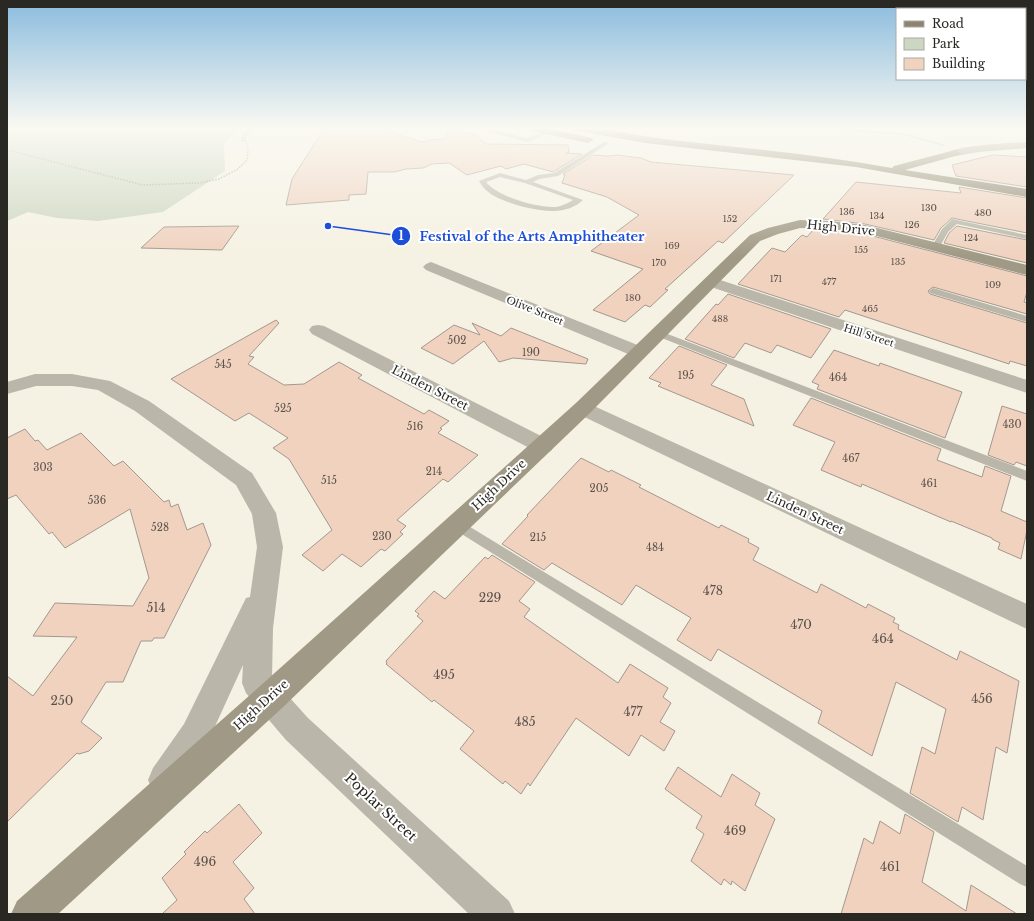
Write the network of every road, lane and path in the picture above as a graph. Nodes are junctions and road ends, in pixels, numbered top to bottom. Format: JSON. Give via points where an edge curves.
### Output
{"nodes":[{"id":1,"x":84,"y":170,"type":"edge"},
{"id":2,"x":236,"y":170,"type":"edge"},
{"id":3,"x":565,"y":170,"type":"edge"},
{"id":4,"x":834,"y":170,"type":"edge"},
{"id":5,"x":881,"y":170,"type":"edge"},
{"id":6,"x":889,"y":170,"type":"edge"},
{"id":7,"x":942,"y":170,"type":"edge"},
{"id":8,"x":885,"y":171,"type":"junction"},
{"id":9,"x":527,"y":182,"type":"junction"},
{"id":10,"x":960,"y":182,"type":"junction"},
{"id":11,"x":1027,"y":193,"type":"edge"},
{"id":12,"x":1027,"y":237,"type":"edge"},
{"id":13,"x":936,"y":246,"type":"junction"},
{"id":14,"x":431,"y":267,"type":"dead end"},
{"id":15,"x":1027,"y":270,"type":"edge"},
{"id":16,"x":711,"y":282,"type":"junction"},
{"id":17,"x":933,"y":291,"type":"dead end"},
{"id":18,"x":1027,"y":319,"type":"edge"},
{"id":19,"x":318,"y":330,"type":"dead end"},
{"id":20,"x":657,"y":333,"type":"junction"},
{"id":21,"x":639,"y":352,"type":"junction"},
{"id":22,"x":1027,"y":387,"type":"edge"},
{"id":23,"x":7,"y":388,"type":"edge"},
{"id":24,"x":583,"y":408,"type":"junction"},
{"id":25,"x":542,"y":446,"type":"junction"},
{"id":26,"x":1027,"y":476,"type":"edge"},
{"id":27,"x":457,"y":524,"type":"junction"},
{"id":28,"x":263,"y":592,"type":"junction"},
{"id":29,"x":1027,"y":617,"type":"edge"},
{"id":30,"x":270,"y":698,"type":"junction"},
{"id":31,"x":145,"y":811,"type":"junction"},
{"id":32,"x":1027,"y":877,"type":"edge"},
{"id":33,"x":30,"y":914,"type":"edge"},
{"id":34,"x":496,"y":914,"type":"edge"}],
"edges":[{"from":1,"to":2,"type":"path","via":[[142,185],[199,183]]},
{"from":3,"to":9,"type":"lane","via":[[556,176],[538,177]]},
{"from":4,"to":8,"type":"main road","via":[[860,173]]},
{"from":5,"to":8,"type":"main road"},
{"from":6,"to":8,"type":"main road"},
{"from":7,"to":10,"type":"main road"},
{"from":8,"to":10,"type":"main road"},
{"from":9,"to":9,"type":"lane","via":[[500,175],[482,181],[489,190],[533,206],[555,210],[579,200]]},
{"from":10,"to":11,"type":"main road"},
{"from":12,"to":13,"type":"lane","via":[[955,220]]},
{"from":13,"to":15,"type":"street","name":"High Drive"},
{"from":13,"to":16,"type":"street","name":"High Drive","via":[[865,229],[800,224],[773,230],[755,238]]},
{"from":14,"to":21,"type":"street","name":"Olive Street"},
{"from":16,"to":20,"type":"street","name":"High Drive"},
{"from":16,"to":22,"type":"street","name":"Hill Street"},
{"from":17,"to":18,"type":"lane"},
{"from":19,"to":25,"type":"street","name":"Linden Street"},
{"from":20,"to":21,"type":"street","name":"High Drive"},
{"from":20,"to":26,"type":"lane"},
{"from":21,"to":24,"type":"street","name":"High Drive"},
{"from":23,"to":28,"type":"street","name":"Poplar Street","via":[[35,380],[72,380],[103,385],[142,406],[244,479],[264,513],[270,547]]},
{"from":24,"to":25,"type":"street","name":"High Drive"},
{"from":24,"to":29,"type":"street","name":"Linden Street"},
{"from":25,"to":27,"type":"street","name":"High Drive"},
{"from":27,"to":30,"type":"street","name":"High Drive"},
{"from":27,"to":32,"type":"lane"},
{"from":28,"to":30,"type":"street","name":"Poplar Street","via":[[258,628],[257,683]]},
{"from":28,"to":31,"type":"street","via":[[195,736]]},
{"from":30,"to":31,"type":"street","name":"High Drive"},
{"from":30,"to":34,"type":"street","name":"Poplar Street","via":[[297,730]]},
{"from":31,"to":33,"type":"street","name":"High Drive"}]}
